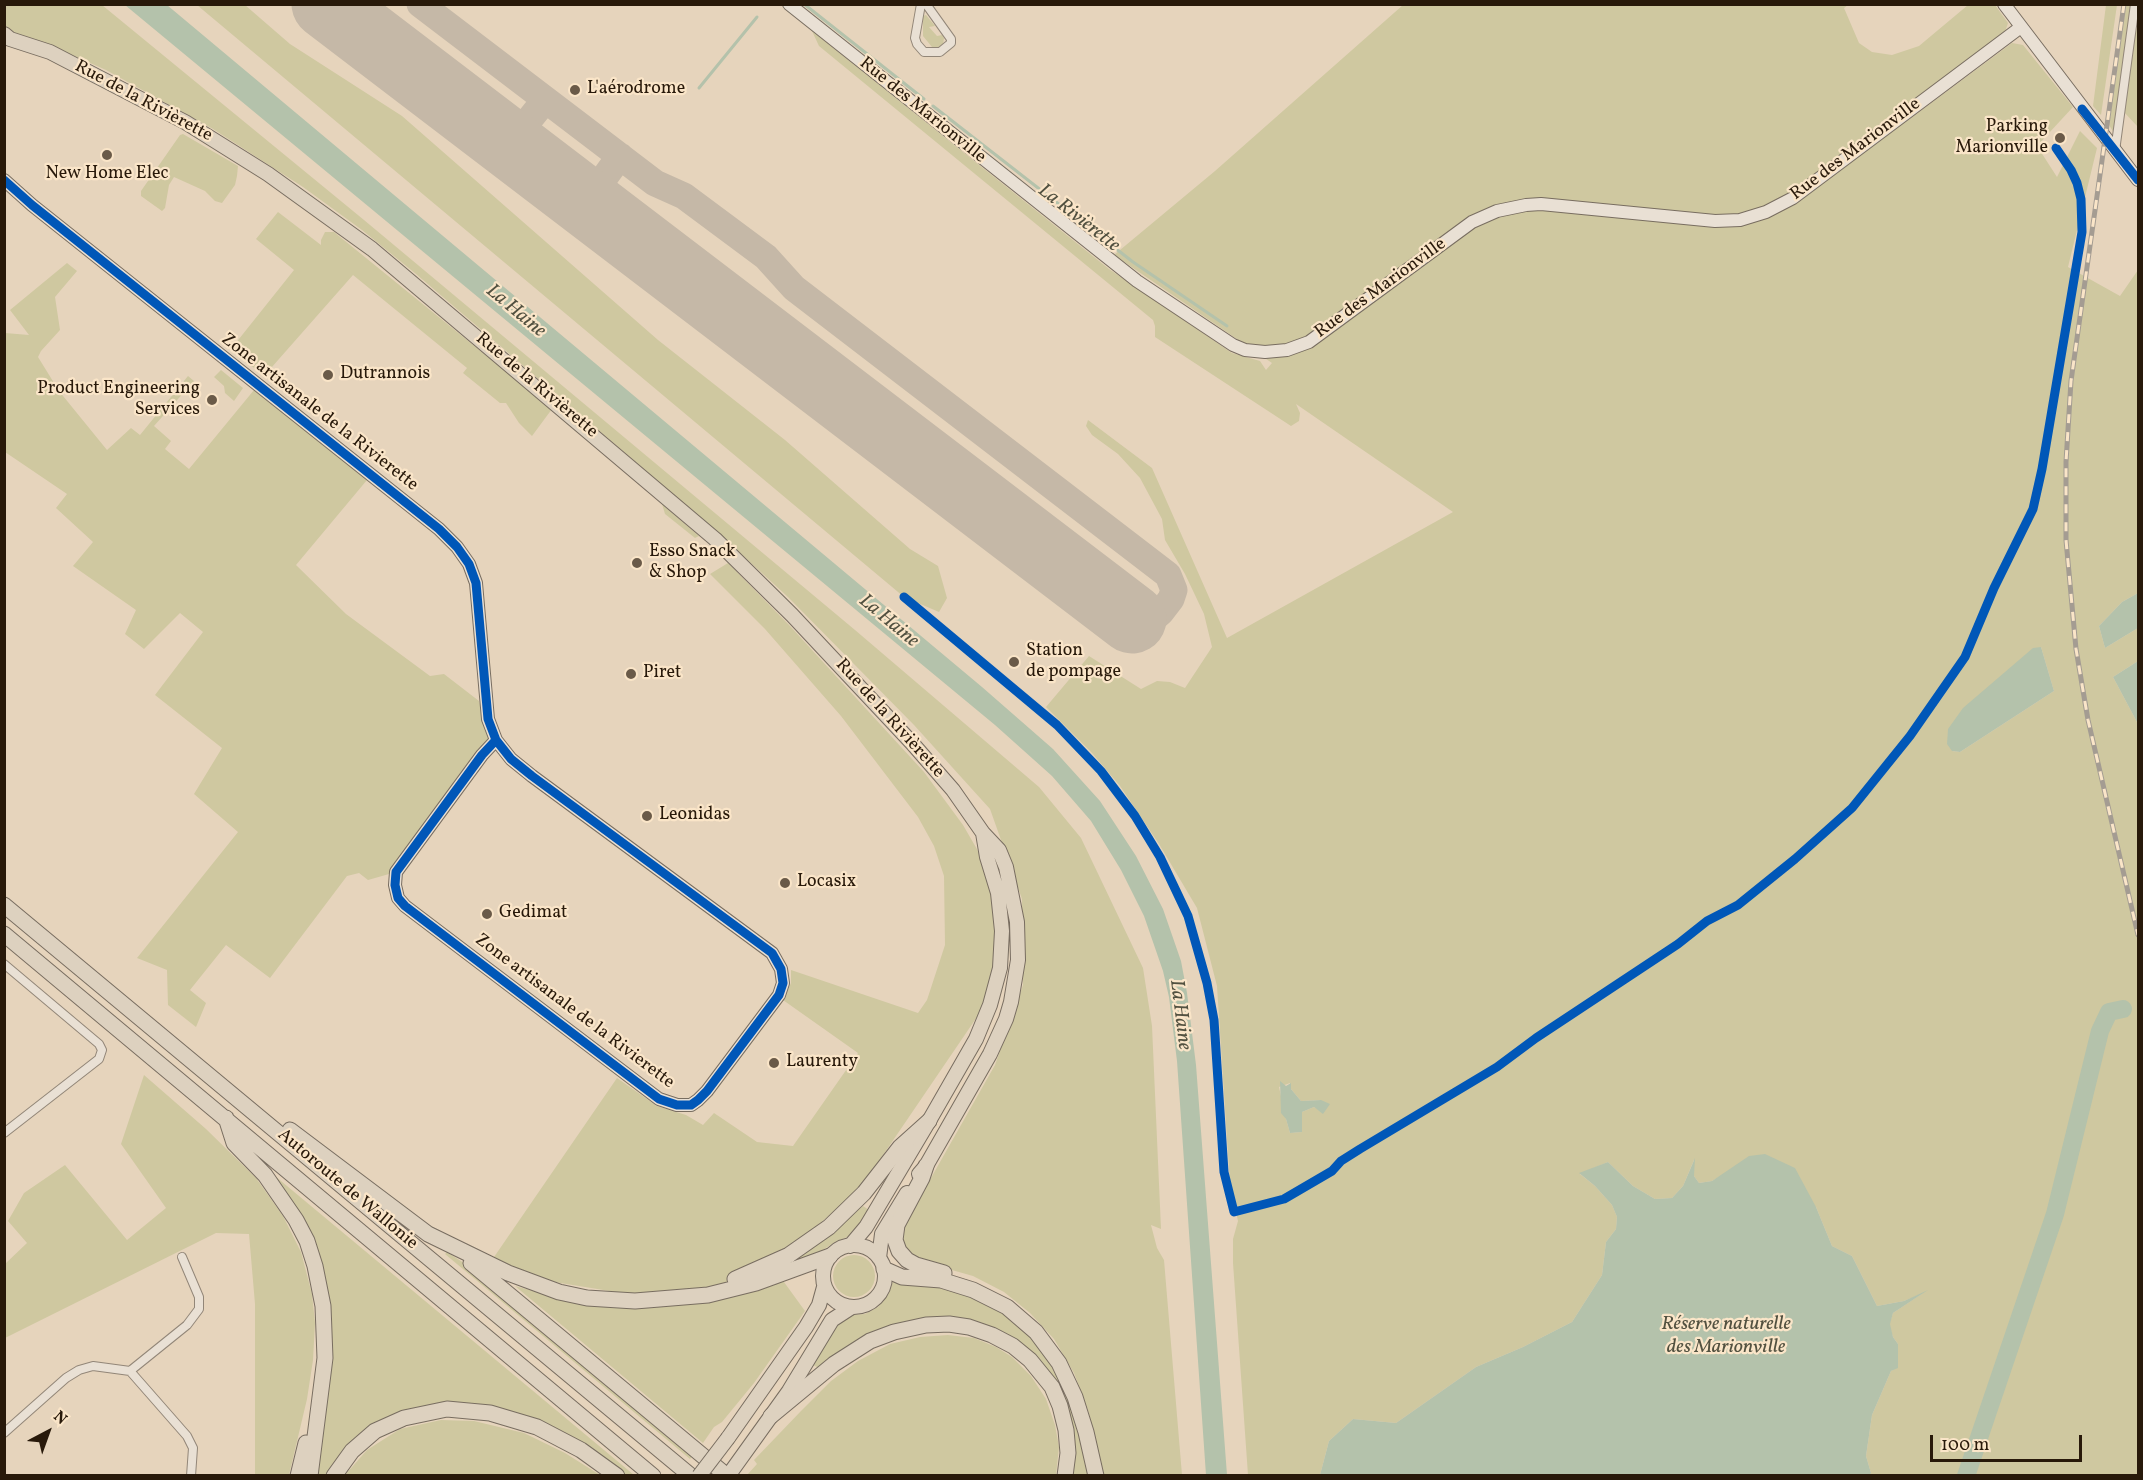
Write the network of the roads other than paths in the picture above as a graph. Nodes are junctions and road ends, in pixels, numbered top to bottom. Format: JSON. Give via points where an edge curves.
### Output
{"nodes":[{"id":1,"x":789,"y":4,"type":"edge"},
{"id":2,"x":923,"y":4,"type":"edge"},
{"id":3,"x":2004,"y":4,"type":"edge"},
{"id":4,"x":2135,"y":4,"type":"edge"},
{"id":5,"x":2021,"y":27,"type":"junction"},
{"id":6,"x":6,"y":38,"type":"edge"},
{"id":7,"x":2115,"y":151,"type":"junction"},
{"id":8,"x":4,"y":180,"type":"edge"},
{"id":9,"x":2139,"y":180,"type":"edge"},
{"id":10,"x":496,"y":740,"type":"junction"},
{"id":11,"x":983,"y":832,"type":"junction"},
{"id":12,"x":4,"y":905,"type":"edge"},
{"id":13,"x":4,"y":934,"type":"edge"},
{"id":14,"x":4,"y":964,"type":"edge"},
{"id":15,"x":217,"y":1083,"type":"junction"},
{"id":16,"x":226,"y":1118,"type":"junction"},
{"id":17,"x":928,"y":1121,"type":"junction"},
{"id":18,"x":4,"y":1133,"type":"edge"},
{"id":19,"x":926,"y":1166,"type":"junction"},
{"id":20,"x":428,"y":1234,"type":"junction"},
{"id":21,"x":850,"y":1246,"type":"junction"},
{"id":22,"x":830,"y":1256,"type":"junction"},
{"id":23,"x":182,"y":1257,"type":"dead end"},
{"id":24,"x":881,"y":1264,"type":"junction"},
{"id":25,"x":824,"y":1287,"type":"junction"},
{"id":26,"x":973,"y":1290,"type":"junction"},
{"id":27,"x":679,"y":1299,"type":"junction"},
{"id":28,"x":852,"y":1307,"type":"junction"},
{"id":29,"x":130,"y":1371,"type":"junction"},
{"id":30,"x":322,"y":1391,"type":"junction"},
{"id":31,"x":771,"y":1416,"type":"junction"},
{"id":32,"x":4,"y":1433,"type":"edge"},
{"id":33,"x":191,"y":1476,"type":"edge"},
{"id":34,"x":298,"y":1476,"type":"edge"},
{"id":35,"x":310,"y":1476,"type":"edge"},
{"id":36,"x":334,"y":1476,"type":"edge"},
{"id":37,"x":616,"y":1476,"type":"edge"},
{"id":38,"x":653,"y":1476,"type":"edge"},
{"id":39,"x":691,"y":1476,"type":"edge"},
{"id":40,"x":699,"y":1476,"type":"edge"},
{"id":41,"x":728,"y":1476,"type":"edge"},
{"id":42,"x":1065,"y":1476,"type":"edge"},
{"id":43,"x":1096,"y":1476,"type":"edge"}],
"edges":[{"from":1,"to":5,"type":"street","name":"Rue des Marionville","via":[[1130,276],[1221,338],[1245,350],[1264,352],[1287,350],[1308,342],[1472,222],[1503,209],[1541,204],[1715,221],[1766,213],[1802,191]]},
{"from":2,"to":2,"type":"street","via":[[951,39],[940,52],[924,52],[917,44]]},
{"from":3,"to":5,"type":"street"},
{"from":4,"to":7,"type":"street"},
{"from":5,"to":7,"type":"street"},
{"from":6,"to":11,"type":"main road","name":"Rue de la Rivièrette","via":[[50,52],[185,123],[268,174],[372,249],[742,564],[912,743]]},
{"from":7,"to":9,"type":"street"},
{"from":8,"to":10,"type":"street","name":"Zone artisanale de la Rivierette","via":[[458,547],[476,583],[488,719]]},
{"from":10,"to":10,"type":"street","name":"Zone artisanale de la Rivierette","via":[[532,776],[772,953],[781,969],[783,983],[772,1005],[691,1105],[659,1099],[398,898],[396,872]]},
{"from":11,"to":17,"type":"main road","via":[[1000,912],[1000,968],[980,1029]]},
{"from":11,"to":19,"type":"main road","name":"Rue de la Rivièrette","via":[[999,850],[1011,886],[1018,941],[1016,978],[1006,1019],[990,1054]]},
{"from":12,"to":15,"type":"highway","name":"Autoroute de Wallonie"},
{"from":13,"to":16,"type":"highway","name":"Autoroute de Wallonie"},
{"from":14,"to":18,"type":"street","via":[[102,1050],[99,1059]]},
{"from":15,"to":20,"type":"highway","via":[[274,1118]]},
{"from":15,"to":39,"type":"highway","name":"Autoroute de Wallonie"},
{"from":16,"to":30,"type":"highway","via":[[234,1143],[285,1202],[312,1253],[324,1317]]},
{"from":16,"to":38,"type":"highway","name":"Autoroute de Wallonie"},
{"from":17,"to":21,"type":"main road","via":[[866,1227]]},
{"from":17,"to":27,"type":"highway","via":[[900,1147],[848,1210],[809,1241],[757,1271]]},
{"from":19,"to":24,"type":"main road","name":"Rue de la Rivièrette","via":[[882,1234]]},
{"from":19,"to":26,"type":"highway","via":[[897,1225],[897,1246],[912,1263],[942,1272]]},
{"from":20,"to":27,"type":"highway","via":[[508,1273],[559,1292],[611,1300]]},
{"from":20,"to":41,"type":"highway","via":[[499,1285]]},
{"from":21,"to":22,"type":"main road"},
{"from":21,"to":24,"type":"main road","via":[[868,1249]]},
{"from":22,"to":25,"type":"main road","via":[[822,1275]]},
{"from":22,"to":27,"type":"highway","via":[[732,1290]]},
{"from":23,"to":29,"type":"street","via":[[200,1297],[199,1309],[187,1325]]},
{"from":24,"to":26,"type":"highway","via":[[902,1277],[941,1280]]},
{"from":24,"to":28,"type":"main road","via":[[884,1284],[876,1298]]},
{"from":25,"to":28,"type":"main road","via":[[835,1301]]},
{"from":25,"to":40,"type":"main road","bridge":true,"via":[[806,1327]]},
{"from":26,"to":43,"type":"highway","via":[[1023,1319],[1059,1363],[1081,1414]]},
{"from":28,"to":31,"type":"main road","via":[[832,1320]]},
{"from":29,"to":32,"type":"street","via":[[93,1366],[78,1370]]},
{"from":29,"to":33,"type":"street","via":[[187,1436],[193,1448]]},
{"from":30,"to":34,"type":"highway"},
{"from":30,"to":35,"type":"highway"},
{"from":31,"to":41,"type":"main road"},
{"from":31,"to":42,"type":"highway","via":[[834,1364],[870,1341],[926,1325],[969,1328],[1004,1340],[1037,1367],[1052,1387],[1066,1430]]},
{"from":36,"to":37,"type":"highway","via":[[352,1451],[375,1431],[404,1418],[447,1409],[490,1413],[537,1427],[581,1450]]}]}
